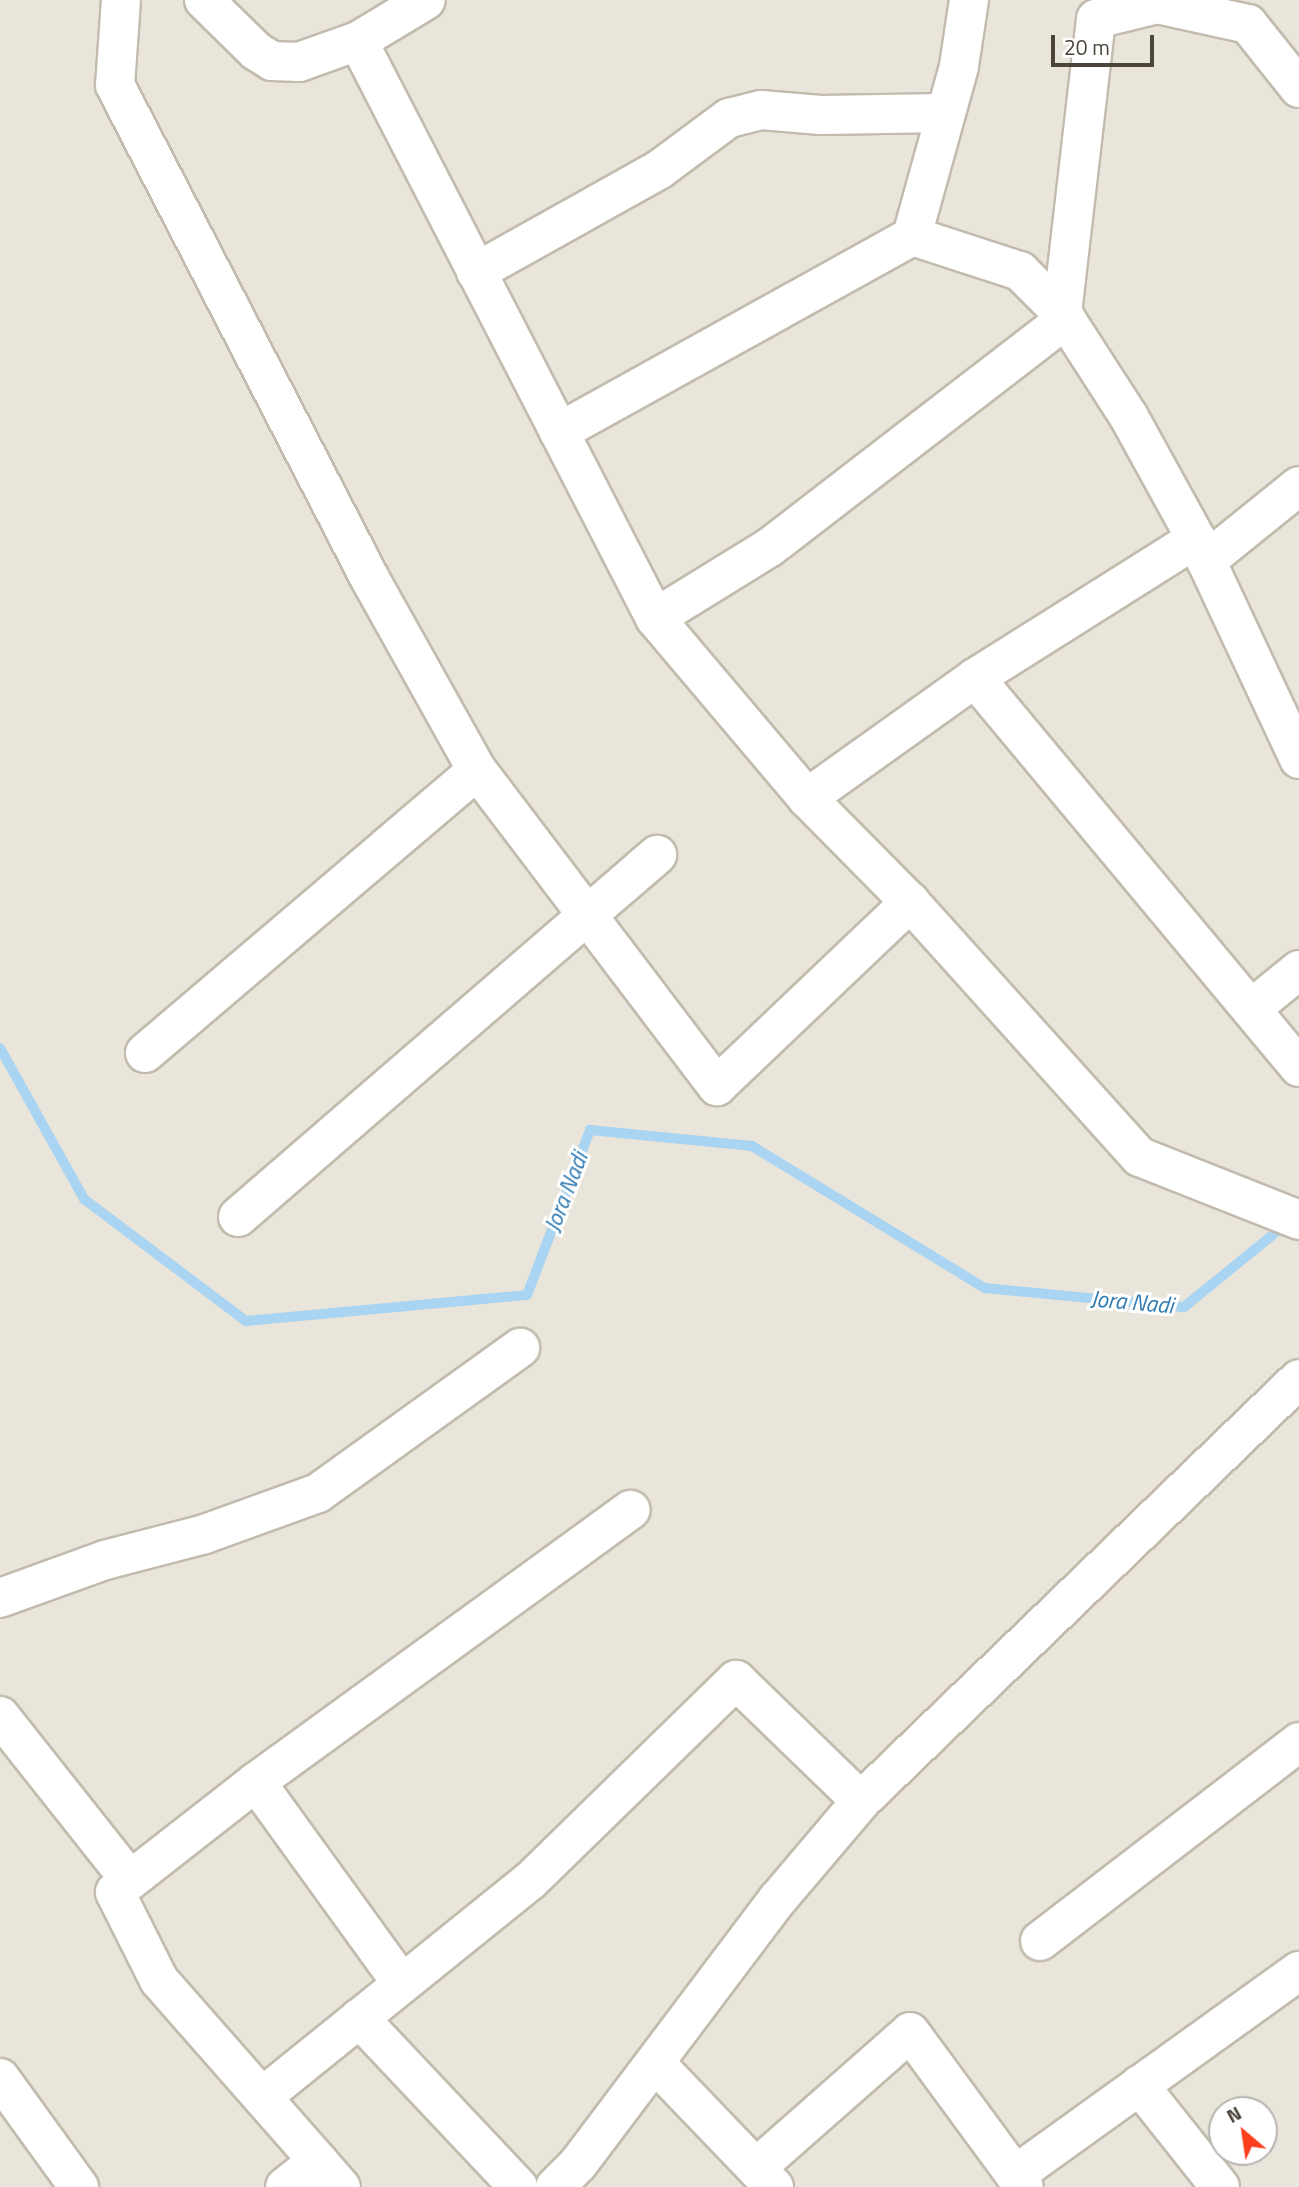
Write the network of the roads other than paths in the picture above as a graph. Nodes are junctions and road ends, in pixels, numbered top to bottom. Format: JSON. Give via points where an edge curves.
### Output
{"nodes":[{"id":1,"x":121,"y":0,"type":"edge"},
{"id":2,"x":204,"y":0,"type":"edge"},
{"id":3,"x":426,"y":0,"type":"edge"},
{"id":4,"x":969,"y":0,"type":"edge"},
{"id":5,"x":358,"y":41,"type":"junction"},
{"id":6,"x":1299,"y":89,"type":"edge"},
{"id":7,"x":946,"y":113,"type":"junction"},
{"id":8,"x":912,"y":236,"type":"junction"},
{"id":9,"x":477,"y":272,"type":"junction"},
{"id":10,"x":1064,"y":316,"type":"junction"},
{"id":11,"x":559,"y":432,"type":"junction"},
{"id":12,"x":1299,"y":486,"type":"edge"},
{"id":13,"x":1201,"y":550,"type":"junction"},
{"id":14,"x":655,"y":618,"type":"junction"},
{"id":15,"x":975,"y":678,"type":"junction"},
{"id":16,"x":1299,"y":759,"type":"edge"},
{"id":17,"x":477,"y":770,"type":"junction"},
{"id":18,"x":807,"y":798,"type":"junction"},
{"id":19,"x":657,"y":855,"type":"dead end"},
{"id":20,"x":910,"y":902,"type":"junction"},
{"id":21,"x":586,"y":916,"type":"junction"},
{"id":22,"x":1299,"y":970,"type":"edge"},
{"id":23,"x":1251,"y":1009,"type":"junction"},
{"id":24,"x":145,"y":1053,"type":"dead end"},
{"id":25,"x":1299,"y":1067,"type":"edge"},
{"id":26,"x":238,"y":1217,"type":"dead end"},
{"id":27,"x":1299,"y":1220,"type":"edge"},
{"id":28,"x":520,"y":1348,"type":"dead end"},
{"id":29,"x":1299,"y":1379,"type":"edge"},
{"id":30,"x":631,"y":1510,"type":"dead end"},
{"id":31,"x":0,"y":1598,"type":"edge"},
{"id":32,"x":0,"y":1716,"type":"edge"},
{"id":33,"x":1299,"y":1742,"type":"edge"},
{"id":34,"x":256,"y":1782,"type":"junction"},
{"id":35,"x":860,"y":1801,"type":"junction"},
{"id":36,"x":130,"y":1880,"type":"junction"},
{"id":37,"x":1040,"y":1941,"type":"dead end"},
{"id":38,"x":1299,"y":1971,"type":"edge"},
{"id":39,"x":402,"y":1984,"type":"junction"},
{"id":40,"x":359,"y":2018,"type":"junction"},
{"id":41,"x":654,"y":2063,"type":"junction"},
{"id":42,"x":0,"y":2078,"type":"edge"},
{"id":43,"x":1139,"y":2085,"type":"junction"},
{"id":44,"x":262,"y":2097,"type":"junction"},
{"id":45,"x":329,"y":2174,"type":"edge"},
{"id":46,"x":765,"y":2177,"type":"edge"},
{"id":47,"x":1020,"y":2181,"type":"edge"},
{"id":48,"x":79,"y":2187,"type":"edge"},
{"id":49,"x":285,"y":2187,"type":"edge"},
{"id":50,"x":518,"y":2187,"type":"edge"},
{"id":51,"x":555,"y":2187,"type":"edge"},
{"id":52,"x":1220,"y":2187,"type":"edge"}],
"edges":[{"from":1,"to":17,"type":"street","via":[[115,85],[369,577]]},
{"from":2,"to":5,"type":"street","via":[[272,61],[299,62]]},
{"from":3,"to":5,"type":"street"},
{"from":4,"to":7,"type":"street"},
{"from":5,"to":9,"type":"street"},
{"from":6,"to":10,"type":"street","via":[[1248,24],[1157,4],[1096,19]]},
{"from":7,"to":8,"type":"street"},
{"from":7,"to":9,"type":"street","via":[[821,115],[761,110],[729,118],[660,169]]},
{"from":8,"to":10,"type":"street","via":[[1020,271]]},
{"from":8,"to":11,"type":"street"},
{"from":9,"to":11,"type":"street"},
{"from":10,"to":13,"type":"street","via":[[1129,417]]},
{"from":10,"to":14,"type":"street","via":[[770,547]]},
{"from":11,"to":14,"type":"street"},
{"from":12,"to":13,"type":"street"},
{"from":13,"to":15,"type":"street"},
{"from":13,"to":16,"type":"street"},
{"from":14,"to":18,"type":"street"},
{"from":15,"to":18,"type":"street"},
{"from":15,"to":23,"type":"street"},
{"from":17,"to":21,"type":"street"},
{"from":17,"to":24,"type":"street"},
{"from":18,"to":20,"type":"street"},
{"from":19,"to":21,"type":"street"},
{"from":20,"to":21,"type":"street","via":[[717,1086]]},
{"from":20,"to":27,"type":"street","via":[[1140,1157],[1259,1200]]},
{"from":21,"to":26,"type":"street"},
{"from":22,"to":23,"type":"street"},
{"from":23,"to":25,"type":"street"},
{"from":28,"to":31,"type":"street","via":[[318,1493],[205,1534],[105,1560]]},
{"from":29,"to":35,"type":"street"},
{"from":30,"to":34,"type":"street"},
{"from":32,"to":36,"type":"street"},
{"from":33,"to":37,"type":"street"},
{"from":34,"to":36,"type":"street"},
{"from":34,"to":39,"type":"street"},
{"from":35,"to":39,"type":"street","via":[[736,1681],[530,1881]]},
{"from":35,"to":41,"type":"street","via":[[778,1899]]},
{"from":36,"to":44,"type":"street","via":[[115,1892],[159,1980]]},
{"from":38,"to":43,"type":"street"},
{"from":39,"to":40,"type":"street"},
{"from":40,"to":44,"type":"street"},
{"from":40,"to":50,"type":"street"},
{"from":41,"to":46,"type":"street"},
{"from":41,"to":51,"type":"street"},
{"from":42,"to":48,"type":"street"},
{"from":43,"to":47,"type":"street"},
{"from":43,"to":52,"type":"street"},
{"from":44,"to":45,"type":"street"},
{"from":45,"to":49,"type":"street"},
{"from":46,"to":47,"type":"street","via":[[910,2032]]}]}
